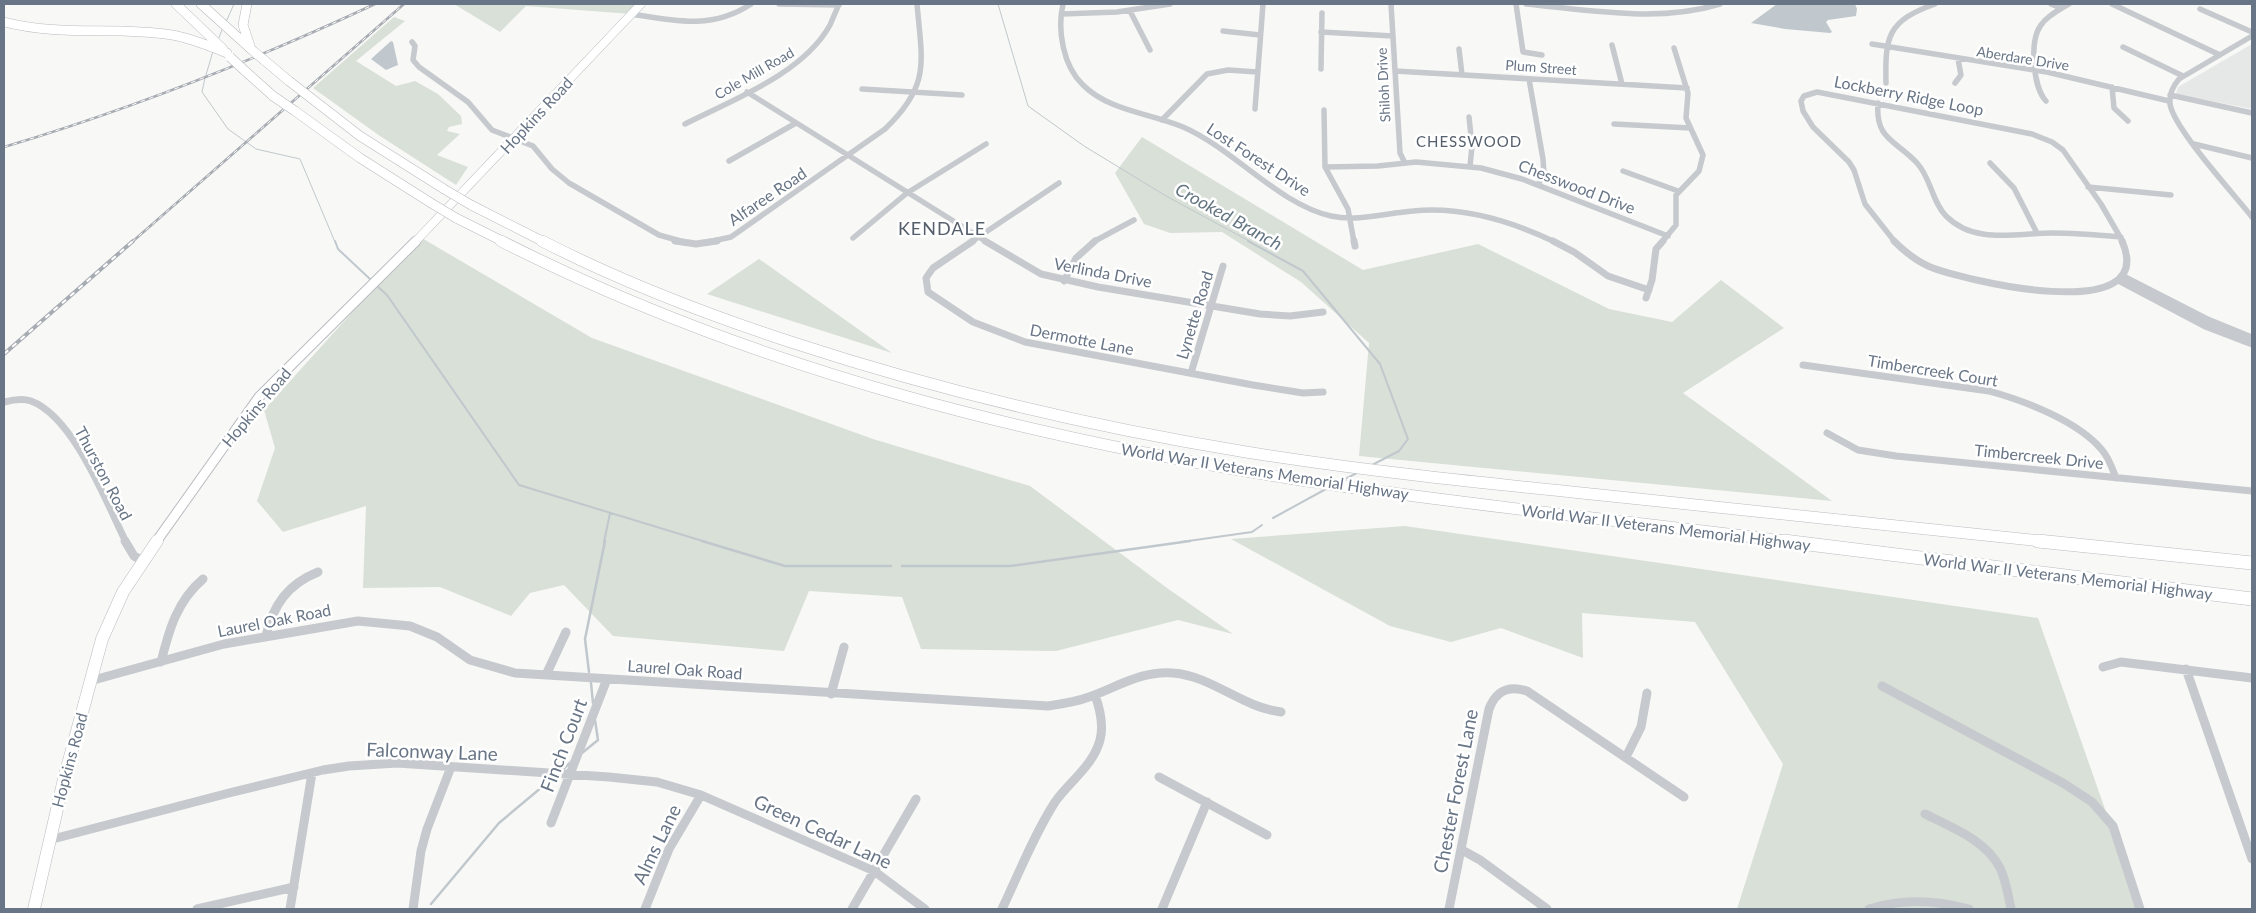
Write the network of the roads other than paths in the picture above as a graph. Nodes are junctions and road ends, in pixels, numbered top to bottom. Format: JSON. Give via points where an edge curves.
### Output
{"nodes":[{"id":1,"x":176,"y":4,"type":"edge"},
{"id":2,"x":201,"y":4,"type":"edge"},
{"id":3,"x":247,"y":4,"type":"edge"},
{"id":4,"x":641,"y":4,"type":"edge"},
{"id":5,"x":751,"y":4,"type":"edge"},
{"id":6,"x":779,"y":4,"type":"edge"},
{"id":7,"x":839,"y":4,"type":"edge"},
{"id":8,"x":917,"y":4,"type":"edge"},
{"id":9,"x":1063,"y":4,"type":"edge"},
{"id":10,"x":1170,"y":4,"type":"edge"},
{"id":11,"x":1263,"y":4,"type":"edge"},
{"id":12,"x":1391,"y":4,"type":"edge"},
{"id":13,"x":1516,"y":4,"type":"edge"},
{"id":14,"x":1526,"y":4,"type":"edge"},
{"id":15,"x":1717,"y":4,"type":"edge"},
{"id":16,"x":1935,"y":4,"type":"edge"},
{"id":17,"x":2051,"y":4,"type":"edge"},
{"id":18,"x":2069,"y":4,"type":"edge"},
{"id":19,"x":2112,"y":4,"type":"edge"},
{"id":20,"x":2061,"y":8,"type":"junction"},
{"id":21,"x":2200,"y":9,"type":"dead end"},
{"id":22,"x":1130,"y":11,"type":"junction"},
{"id":23,"x":1322,"y":13,"type":"dead end"},
{"id":24,"x":631,"y":14,"type":"junction"},
{"id":25,"x":1062,"y":14,"type":"junction"},
{"id":26,"x":4,"y":22,"type":"edge"},
{"id":27,"x":1223,"y":32,"type":"dead end"},
{"id":28,"x":1321,"y":32,"type":"junction"},
{"id":29,"x":2252,"y":32,"type":"edge"},
{"id":30,"x":1260,"y":35,"type":"junction"},
{"id":31,"x":1393,"y":36,"type":"junction"},
{"id":32,"x":2252,"y":36,"type":"edge"},
{"id":33,"x":412,"y":42,"type":"dead end"},
{"id":34,"x":1872,"y":44,"type":"dead end"},
{"id":35,"x":1612,"y":45,"type":"dead end"},
{"id":36,"x":1886,"y":47,"type":"junction"},
{"id":37,"x":2123,"y":47,"type":"dead end"},
{"id":38,"x":1674,"y":48,"type":"dead end"},
{"id":39,"x":1459,"y":49,"type":"dead end"},
{"id":40,"x":252,"y":50,"type":"junction"},
{"id":41,"x":1150,"y":50,"type":"dead end"},
{"id":42,"x":228,"y":55,"type":"junction"},
{"id":43,"x":1542,"y":55,"type":"dead end"},
{"id":44,"x":2220,"y":55,"type":"junction"},
{"id":45,"x":1958,"y":59,"type":"junction"},
{"id":46,"x":1321,"y":69,"type":"dead end"},
{"id":47,"x":2035,"y":70,"type":"junction"},
{"id":48,"x":1395,"y":71,"type":"junction"},
{"id":49,"x":1257,"y":72,"type":"junction"},
{"id":50,"x":1462,"y":75,"type":"junction"},
{"id":51,"x":2183,"y":76,"type":"junction"},
{"id":52,"x":1529,"y":79,"type":"junction"},
{"id":53,"x":1886,"y":83,"type":"dead end"},
{"id":54,"x":1956,"y":83,"type":"dead end"},
{"id":55,"x":1622,"y":84,"type":"junction"},
{"id":56,"x":2112,"y":87,"type":"junction"},
{"id":57,"x":1687,"y":88,"type":"junction"},
{"id":58,"x":862,"y":89,"type":"dead end"},
{"id":59,"x":917,"y":91,"type":"junction"},
{"id":60,"x":746,"y":92,"type":"junction"},
{"id":61,"x":962,"y":95,"type":"dead end"},
{"id":62,"x":2170,"y":98,"type":"junction"},
{"id":63,"x":2046,"y":101,"type":"dead end"},
{"id":64,"x":1878,"y":103,"type":"junction"},
{"id":65,"x":1255,"y":109,"type":"dead end"},
{"id":66,"x":1324,"y":110,"type":"dead end"},
{"id":67,"x":2252,"y":113,"type":"edge"},
{"id":68,"x":1469,"y":117,"type":"dead end"},
{"id":69,"x":1162,"y":120,"type":"junction"},
{"id":70,"x":2128,"y":121,"type":"dead end"},
{"id":71,"x":796,"y":123,"type":"junction"},
{"id":72,"x":684,"y":124,"type":"dead end"},
{"id":73,"x":1614,"y":124,"type":"dead end"},
{"id":74,"x":1690,"y":128,"type":"junction"},
{"id":75,"x":514,"y":138,"type":"junction"},
{"id":76,"x":986,"y":144,"type":"dead end"},
{"id":77,"x":2194,"y":144,"type":"junction"},
{"id":78,"x":849,"y":156,"type":"junction"},
{"id":79,"x":2252,"y":158,"type":"edge"},
{"id":80,"x":729,"y":161,"type":"dead end"},
{"id":81,"x":1405,"y":163,"type":"junction"},
{"id":82,"x":1990,"y":163,"type":"dead end"},
{"id":83,"x":1470,"y":166,"type":"junction"},
{"id":84,"x":1325,"y":167,"type":"junction"},
{"id":85,"x":1623,"y":170,"type":"dead end"},
{"id":86,"x":1060,"y":183,"type":"dead end"},
{"id":87,"x":1538,"y":184,"type":"junction"},
{"id":88,"x":2088,"y":187,"type":"junction"},
{"id":89,"x":1678,"y":191,"type":"junction"},
{"id":90,"x":907,"y":193,"type":"junction"},
{"id":91,"x":2171,"y":194,"type":"dead end"},
{"id":92,"x":2252,"y":217,"type":"edge"},
{"id":93,"x":1350,"y":218,"type":"junction"},
{"id":94,"x":1134,"y":220,"type":"dead end"},
{"id":95,"x":2037,"y":233,"type":"junction"},
{"id":96,"x":1668,"y":236,"type":"junction"},
{"id":97,"x":2120,"y":237,"type":"junction"},
{"id":98,"x":853,"y":238,"type":"dead end"},
{"id":99,"x":978,"y":238,"type":"junction"},
{"id":100,"x":1355,"y":246,"type":"dead end"},
{"id":101,"x":1223,"y":266,"type":"dead end"},
{"id":102,"x":2120,"y":278,"type":"junction"},
{"id":103,"x":1064,"y":281,"type":"junction"},
{"id":104,"x":1649,"y":290,"type":"junction"},
{"id":105,"x":1646,"y":298,"type":"dead end"},
{"id":106,"x":1211,"y":307,"type":"junction"},
{"id":107,"x":1323,"y":312,"type":"dead end"},
{"id":108,"x":2207,"y":323,"type":"junction"},
{"id":109,"x":2252,"y":338,"type":"edge"},
{"id":110,"x":2252,"y":344,"type":"edge"},
{"id":111,"x":1803,"y":365,"type":"dead end"},
{"id":112,"x":1191,"y":373,"type":"junction"},
{"id":113,"x":1323,"y":392,"type":"dead end"},
{"id":114,"x":4,"y":402,"type":"edge"},
{"id":115,"x":1827,"y":433,"type":"dead end"},
{"id":116,"x":2116,"y":478,"type":"junction"},
{"id":117,"x":2252,"y":491,"type":"edge"},
{"id":118,"x":143,"y":561,"type":"junction"},
{"id":119,"x":2252,"y":563,"type":"edge"},
{"id":120,"x":318,"y":572,"type":"dead end"},
{"id":121,"x":202,"y":578,"type":"dead end"},
{"id":122,"x":2252,"y":599,"type":"edge"},
{"id":123,"x":566,"y":632,"type":"dead end"},
{"id":124,"x":266,"y":636,"type":"junction"},
{"id":125,"x":844,"y":647,"type":"dead end"},
{"id":126,"x":160,"y":662,"type":"junction"},
{"id":127,"x":2103,"y":666,"type":"dead end"},
{"id":128,"x":2186,"y":670,"type":"junction"},
{"id":129,"x":546,"y":675,"type":"junction"},
{"id":130,"x":2252,"y":678,"type":"edge"},
{"id":131,"x":608,"y":679,"type":"junction"},
{"id":132,"x":90,"y":681,"type":"junction"},
{"id":133,"x":1882,"y":686,"type":"dead end"},
{"id":134,"x":1647,"y":693,"type":"dead end"},
{"id":135,"x":832,"y":694,"type":"junction"},
{"id":136,"x":1095,"y":695,"type":"junction"},
{"id":137,"x":1281,"y":712,"type":"dead end"},
{"id":138,"x":1626,"y":757,"type":"junction"},
{"id":139,"x":451,"y":767,"type":"junction"},
{"id":140,"x":312,"y":773,"type":"junction"},
{"id":141,"x":570,"y":774,"type":"junction"},
{"id":142,"x":1159,"y":776,"type":"dead end"},
{"id":143,"x":701,"y":795,"type":"junction"},
{"id":144,"x":1684,"y":797,"type":"dead end"},
{"id":145,"x":916,"y":799,"type":"dead end"},
{"id":146,"x":1207,"y":802,"type":"junction"},
{"id":147,"x":1925,"y":814,"type":"dead end"},
{"id":148,"x":551,"y":824,"type":"dead end"},
{"id":149,"x":1267,"y":835,"type":"dead end"},
{"id":150,"x":49,"y":840,"type":"junction"},
{"id":151,"x":1462,"y":850,"type":"junction"},
{"id":152,"x":2252,"y":859,"type":"edge"},
{"id":153,"x":874,"y":870,"type":"junction"},
{"id":154,"x":294,"y":887,"type":"junction"},
{"id":155,"x":34,"y":909,"type":"edge"},
{"id":156,"x":197,"y":909,"type":"edge"},
{"id":157,"x":290,"y":909,"type":"edge"},
{"id":158,"x":413,"y":909,"type":"edge"},
{"id":159,"x":645,"y":909,"type":"edge"},
{"id":160,"x":852,"y":909,"type":"edge"},
{"id":161,"x":925,"y":909,"type":"edge"},
{"id":162,"x":1002,"y":909,"type":"edge"},
{"id":163,"x":1162,"y":909,"type":"edge"},
{"id":164,"x":1449,"y":909,"type":"edge"},
{"id":165,"x":1547,"y":909,"type":"edge"},
{"id":166,"x":1869,"y":909,"type":"edge"},
{"id":167,"x":1969,"y":909,"type":"edge"},
{"id":168,"x":2011,"y":909,"type":"edge"},
{"id":169,"x":2140,"y":909,"type":"edge"}],
"edges":[{"from":1,"to":42,"type":"highway","name":"World War II Veterans Memorial Highway"},
{"from":2,"to":40,"type":"highway","name":"World War II Veterans Memorial Highway"},
{"from":3,"to":40,"type":"highway","via":[[243,27]]},
{"from":4,"to":24,"type":"main road","name":"Hopkins Road"},
{"from":5,"to":24,"type":"street","via":[[732,15],[705,21],[678,21]]},
{"from":6,"to":7,"type":"street"},
{"from":7,"to":60,"type":"street","name":"Cole Mill Road","via":[[832,25],[814,48],[791,67]]},
{"from":8,"to":59,"type":"street","name":"Alfaree Road","via":[[922,66]]},
{"from":9,"to":25,"type":"street","name":"Lost Forest Drive"},
{"from":10,"to":22,"type":"street"},
{"from":11,"to":30,"type":"street"},
{"from":12,"to":31,"type":"street","name":"Shiloh Drive"},
{"from":13,"to":43,"type":"street","via":[[1523,52]]},
{"from":14,"to":15,"type":"street","via":[[1667,14],[1696,11]]},
{"from":16,"to":36,"type":"street","via":[[1907,18],[1890,35]]},
{"from":17,"to":20,"type":"street"},
{"from":18,"to":20,"type":"street"},
{"from":19,"to":44,"type":"street"},
{"from":20,"to":47,"type":"street","via":[[2046,17],[2037,28],[2033,42]]},
{"from":21,"to":29,"type":"street"},
{"from":22,"to":25,"type":"street"},
{"from":22,"to":41,"type":"street"},
{"from":23,"to":28,"type":"street"},
{"from":24,"to":75,"type":"main road","name":"Hopkins Road"},
{"from":25,"to":69,"type":"street","name":"Lost Forest Drive","via":[[1061,37],[1081,84],[1105,100]]},
{"from":26,"to":42,"type":"highway","via":[[51,32],[170,35]]},
{"from":27,"to":30,"type":"street"},
{"from":28,"to":31,"type":"street"},
{"from":28,"to":46,"type":"street"},
{"from":30,"to":49,"type":"street"},
{"from":31,"to":48,"type":"street","name":"Shiloh Drive"},
{"from":32,"to":44,"type":"street"},
{"from":33,"to":75,"type":"street","name":"Alfaree Road","via":[[415,46],[413,60],[419,67],[462,96],[492,130]]},
{"from":34,"to":36,"type":"street","name":"Aberdare Drive"},
{"from":35,"to":55,"type":"street"},
{"from":36,"to":45,"type":"street","name":"Aberdare Drive"},
{"from":36,"to":53,"type":"street"},
{"from":37,"to":51,"type":"street"},
{"from":38,"to":57,"type":"street"},
{"from":39,"to":50,"type":"street"},
{"from":40,"to":119,"type":"highway","name":"World War II Veterans Memorial Highway","bridge":true,"via":[[360,136],[444,190],[578,259],[751,328],[923,382],[1096,423],[1243,451],[1390,472]]},
{"from":42,"to":122,"type":"highway","name":"World War II Veterans Memorial Highway","bridge":true,"via":[[273,96],[368,164],[512,248],[597,288],[761,351],[941,406],[1121,448],[1346,486]]},
{"from":44,"to":51,"type":"street"},
{"from":45,"to":47,"type":"street","name":"Aberdare Drive"},
{"from":45,"to":54,"type":"street","via":[[1961,75]]},
{"from":47,"to":56,"type":"street","name":"Aberdare Drive"},
{"from":47,"to":63,"type":"street","via":[[2038,93]]},
{"from":48,"to":50,"type":"street","name":"Plum Street"},
{"from":48,"to":81,"type":"street","name":"Shiloh Drive","via":[[1400,153]]},
{"from":49,"to":65,"type":"street"},
{"from":49,"to":69,"type":"street","via":[[1228,70],[1207,74]]},
{"from":50,"to":52,"type":"street","name":"Plum Street"},
{"from":51,"to":62,"type":"street","via":[[2175,83]]},
{"from":52,"to":55,"type":"street","name":"Plum Street"},
{"from":52,"to":87,"type":"street","via":[[1543,159],[1544,174]]},
{"from":55,"to":57,"type":"street","name":"Plum Street"},
{"from":56,"to":62,"type":"street","name":"Aberdare Drive"},
{"from":56,"to":70,"type":"street","via":[[2114,108]]},
{"from":57,"to":74,"type":"street","via":[[1686,118]]},
{"from":58,"to":59,"type":"street"},
{"from":59,"to":61,"type":"street"},
{"from":59,"to":78,"type":"street","name":"Alfaree Road","via":[[894,122]]},
{"from":60,"to":71,"type":"street","name":"Verlinda Drive"},
{"from":60,"to":72,"type":"street","name":"Cole Mill Road"},
{"from":62,"to":67,"type":"street","name":"Aberdare Drive"},
{"from":62,"to":77,"type":"street","via":[[2174,117]]},
{"from":64,"to":88,"type":"street","name":"Lockberry Ridge Loop","via":[[2046,139],[2063,150]]},
{"from":64,"to":95,"type":"street","via":[[1880,127],[1920,166],[1948,218],[1967,230],[1992,237]]},
{"from":64,"to":102,"type":"street","name":"Lockberry Ridge Loop","via":[[1821,92],[1808,94],[1800,101],[1803,112],[1816,130],[1851,165],[1872,213],[1907,252],[1937,270],[2003,287],[2077,292],[2104,287]]},
{"from":66,"to":84,"type":"street"},
{"from":68,"to":83,"type":"street"},
{"from":69,"to":93,"type":"street","name":"Lost Forest Drive","via":[[1203,138],[1299,204],[1323,214]]},
{"from":71,"to":78,"type":"street","name":"Verlinda Drive"},
{"from":71,"to":80,"type":"street"},
{"from":73,"to":74,"type":"street"},
{"from":74,"to":89,"type":"street","via":[[1702,149],[1703,160],[1699,171]]},
{"from":75,"to":78,"type":"street","name":"Alfaree Road","via":[[533,146],[559,175],[595,199],[667,238],[696,244],[737,234]]},
{"from":75,"to":118,"type":"main road","name":"Hopkins Road","via":[[260,397],[199,478]]},
{"from":76,"to":90,"type":"street"},
{"from":77,"to":79,"type":"street"},
{"from":77,"to":92,"type":"street"},
{"from":78,"to":90,"type":"street","name":"Verlinda Drive"},
{"from":81,"to":83,"type":"street","name":"Chesswood Drive"},
{"from":81,"to":84,"type":"street","name":"Chesswood Drive"},
{"from":82,"to":95,"type":"street","via":[[2014,188]]},
{"from":83,"to":87,"type":"street","name":"Chesswood Drive"},
{"from":84,"to":93,"type":"street","via":[[1343,198]]},
{"from":85,"to":89,"type":"street"},
{"from":86,"to":99,"type":"street"},
{"from":87,"to":96,"type":"street","name":"Chesswood Drive"},
{"from":88,"to":91,"type":"street"},
{"from":88,"to":97,"type":"street","name":"Lockberry Ridge Loop"},
{"from":89,"to":96,"type":"street","via":[[1676,224]]},
{"from":90,"to":98,"type":"street"},
{"from":90,"to":99,"type":"street","name":"Verlinda Drive"},
{"from":93,"to":100,"type":"street"},
{"from":93,"to":104,"type":"street","name":"Lost Forest Drive","via":[[1429,210],[1478,214],[1565,247],[1609,276]]},
{"from":94,"to":103,"type":"street","via":[[1086,247],[1075,258]]},
{"from":95,"to":97,"type":"street"},
{"from":96,"to":104,"type":"street","via":[[1654,255]]},
{"from":97,"to":102,"type":"street","name":"Lockberry Ridge Loop","via":[[2128,258]]},
{"from":99,"to":103,"type":"street","name":"Verlinda Drive","via":[[1032,270]]},
{"from":99,"to":112,"type":"street","name":"Dermotte Lane","via":[[933,268],[926,278],[928,292],[959,314],[989,329],[1034,344]]},
{"from":101,"to":106,"type":"street","name":"Lynette Road"},
{"from":102,"to":108,"type":"street"},
{"from":103,"to":106,"type":"street","name":"Verlinda Drive"},
{"from":104,"to":105,"type":"street"},
{"from":106,"to":107,"type":"street","name":"Verlinda Drive","via":[[1275,316]]},
{"from":106,"to":112,"type":"street","name":"Lynette Road"},
{"from":108,"to":109,"type":"street"},
{"from":108,"to":110,"type":"street"},
{"from":111,"to":116,"type":"street","name":"Timbercreek Court","via":[[1989,390],[2010,397],[2090,439],[2103,452]]},
{"from":112,"to":113,"type":"street","name":"Dermotte Lane","via":[[1303,393]]},
{"from":114,"to":118,"type":"street","name":"Thurston Road","via":[[31,402],[67,430],[131,552]]},
{"from":115,"to":116,"type":"street","name":"Timbercreek Drive","via":[[1865,452]]},
{"from":116,"to":117,"type":"street","name":"Timbercreek Drive"},
{"from":118,"to":132,"type":"main road","name":"Hopkins Road","via":[[113,612]]},
{"from":120,"to":124,"type":"street","via":[[297,582],[284,594],[272,615]]},
{"from":121,"to":126,"type":"street","via":[[181,601]]},
{"from":123,"to":129,"type":"street"},
{"from":124,"to":126,"type":"street","name":"Laurel Oak Road"},
{"from":124,"to":129,"type":"street","name":"Laurel Oak Road","via":[[358,621],[393,623],[425,631],[484,666]]},
{"from":125,"to":135,"type":"street"},
{"from":126,"to":132,"type":"street","name":"Laurel Oak Road"},
{"from":127,"to":128,"type":"street","via":[[2121,662]]},
{"from":128,"to":130,"type":"street"},
{"from":128,"to":152,"type":"street"},
{"from":129,"to":131,"type":"street","name":"Laurel Oak Road"},
{"from":131,"to":135,"type":"street","name":"Laurel Oak Road"},
{"from":131,"to":141,"type":"street","name":"Finch Court"},
{"from":132,"to":150,"type":"main road","name":"Hopkins Road"},
{"from":133,"to":169,"type":"street","via":[[2063,783],[2092,802],[2113,826]]},
{"from":134,"to":138,"type":"street","via":[[1643,723]]},
{"from":135,"to":136,"type":"street","name":"Laurel Oak Road","via":[[1040,706],[1064,704]]},
{"from":136,"to":137,"type":"street","name":"Laurel Oak Road","via":[[1140,675],[1175,673],[1194,677],[1258,709]]},
{"from":136,"to":162,"type":"street","via":[[1100,707],[1102,730],[1096,750],[1057,800]]},
{"from":138,"to":144,"type":"street","name":"Chester Forest Lane"},
{"from":138,"to":151,"type":"street","name":"Chester Forest Lane","via":[[1527,691],[1513,688],[1500,691],[1489,709]]},
{"from":139,"to":140,"type":"street","name":"Falconway Lane","via":[[373,764]]},
{"from":139,"to":141,"type":"street","name":"Falconway Lane"},
{"from":139,"to":158,"type":"street","via":[[424,836]]},
{"from":140,"to":150,"type":"street","name":"Falconway Lane"},
{"from":140,"to":154,"type":"street"},
{"from":141,"to":143,"type":"street","name":"Falconway Lane","via":[[657,782]]},
{"from":141,"to":148,"type":"street","name":"Finch Court"},
{"from":142,"to":146,"type":"street"},
{"from":143,"to":153,"type":"street","name":"Green Cedar Lane"},
{"from":143,"to":159,"type":"street","name":"Alms Lane","via":[[669,849]]},
{"from":145,"to":153,"type":"street"},
{"from":146,"to":149,"type":"street"},
{"from":146,"to":163,"type":"street"},
{"from":147,"to":168,"type":"street","via":[[1978,844],[1998,864]]},
{"from":150,"to":155,"type":"main road","name":"Hopkins Road"},
{"from":151,"to":164,"type":"street","name":"Chester Forest Lane"},
{"from":151,"to":165,"type":"street"},
{"from":153,"to":160,"type":"street"},
{"from":153,"to":161,"type":"street","name":"Green Cedar Lane"},
{"from":154,"to":156,"type":"street"},
{"from":154,"to":157,"type":"street"},
{"from":166,"to":167,"type":"street","via":[[1887,903],[1911,901]]}]}
